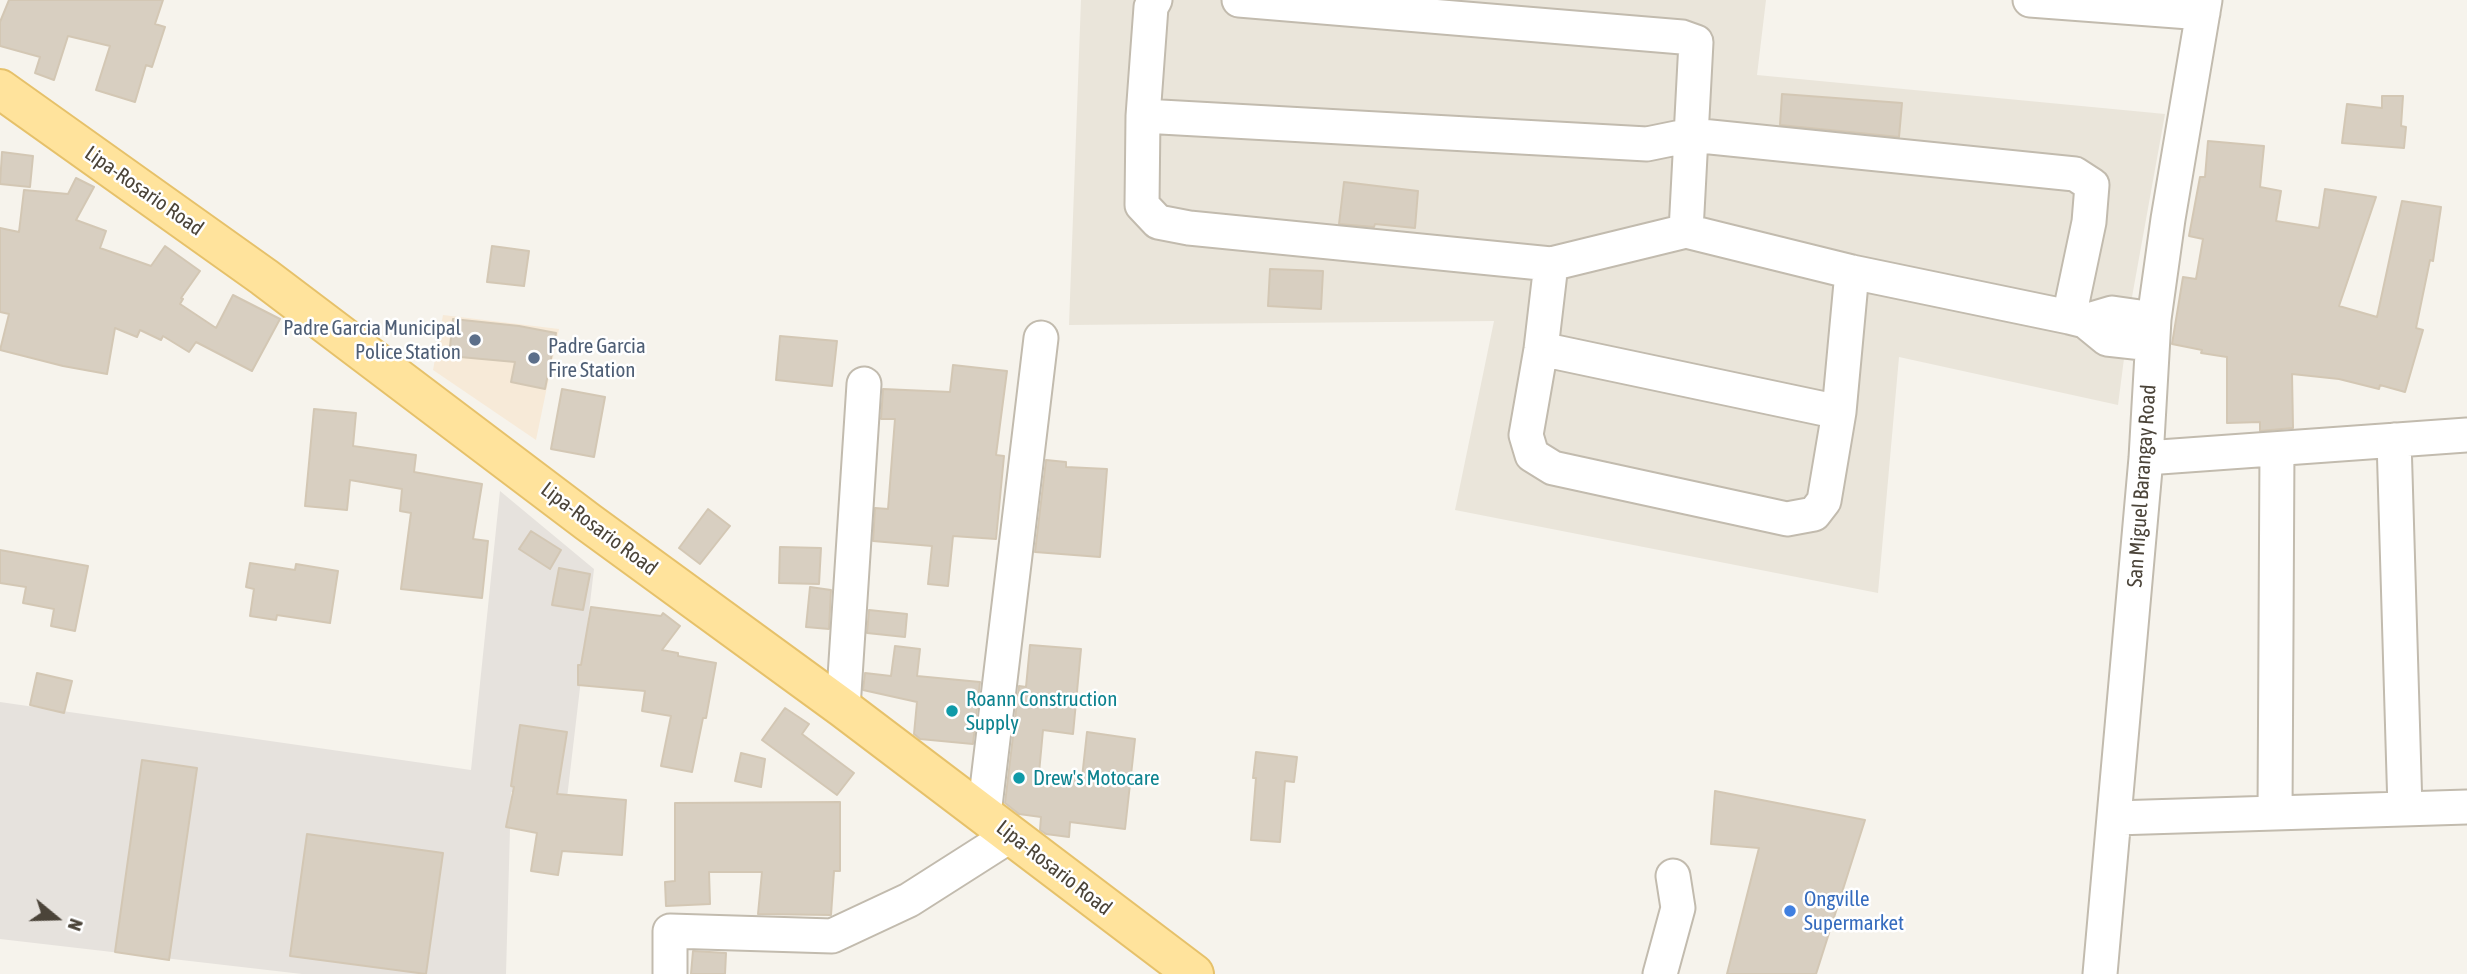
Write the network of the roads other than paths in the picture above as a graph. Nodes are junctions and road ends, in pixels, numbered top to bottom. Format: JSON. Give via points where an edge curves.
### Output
{"nodes":[{"id":1,"x":1155,"y":0,"type":"edge"},
{"id":2,"x":1239,"y":0,"type":"edge"},
{"id":3,"x":2030,"y":0,"type":"edge"},
{"id":4,"x":2204,"y":6,"type":"edge"},
{"id":5,"x":0,"y":91,"type":"edge"},
{"id":6,"x":1143,"y":116,"type":"junction"},
{"id":7,"x":1691,"y":135,"type":"junction"},
{"id":8,"x":1686,"y":231,"type":"junction"},
{"id":9,"x":1551,"y":264,"type":"junction"},
{"id":10,"x":1852,"y":272,"type":"junction"},
{"id":11,"x":2077,"y":319,"type":"junction"},
{"id":12,"x":2153,"y":332,"type":"junction"},
{"id":13,"x":1041,"y":338,"type":"dead end"},
{"id":14,"x":1541,"y":349,"type":"junction"},
{"id":15,"x":864,"y":384,"type":"dead end"},
{"id":16,"x":1839,"y":412,"type":"junction"},
{"id":17,"x":2467,"y":435,"type":"edge"},
{"id":18,"x":2393,"y":440,"type":"junction"},
{"id":19,"x":2277,"y":449,"type":"junction"},
{"id":20,"x":2146,"y":458,"type":"junction"},
{"id":21,"x":843,"y":708,"type":"junction"},
{"id":22,"x":2467,"y":807,"type":"edge"},
{"id":23,"x":2405,"y":809,"type":"junction"},
{"id":24,"x":2275,"y":813,"type":"junction"},
{"id":25,"x":2115,"y":818,"type":"junction"},
{"id":26,"x":998,"y":825,"type":"junction"},
{"id":27,"x":1673,"y":876,"type":"dead end"},
{"id":28,"x":670,"y":974,"type":"edge"},
{"id":29,"x":1194,"y":974,"type":"edge"},
{"id":30,"x":1660,"y":974,"type":"edge"},
{"id":31,"x":2100,"y":974,"type":"edge"}],
"edges":[{"from":1,"to":6,"type":"street"},
{"from":2,"to":7,"type":"street","via":[[1682,37],[1696,42]]},
{"from":3,"to":4,"type":"street"},
{"from":4,"to":12,"type":"street","name":"San Miguel Barangay Road"},
{"from":5,"to":21,"type":"main road","name":"Lipa-Rosario Road","via":[[264,277]]},
{"from":6,"to":7,"type":"street","via":[[1647,144]]},
{"from":6,"to":9,"type":"street","via":[[1142,205],[1158,222]]},
{"from":7,"to":8,"type":"street"},
{"from":7,"to":11,"type":"street","via":[[2075,174],[2092,185]]},
{"from":8,"to":9,"type":"street"},
{"from":8,"to":10,"type":"street"},
{"from":9,"to":14,"type":"street"},
{"from":10,"to":11,"type":"street"},
{"from":10,"to":16,"type":"street"},
{"from":11,"to":12,"type":"street","via":[[2112,313]]},
{"from":12,"to":20,"type":"street","name":"San Miguel Barangay Road"},
{"from":13,"to":26,"type":"street"},
{"from":14,"to":16,"type":"street"},
{"from":14,"to":16,"type":"street","via":[[1526,435],[1532,455],[1553,468],[1787,519],[1814,514],[1824,501]]},
{"from":15,"to":21,"type":"street"},
{"from":17,"to":18,"type":"street"},
{"from":18,"to":19,"type":"street"},
{"from":18,"to":23,"type":"street"},
{"from":19,"to":20,"type":"street"},
{"from":19,"to":24,"type":"street"},
{"from":20,"to":25,"type":"street","name":"San Miguel Barangay Road"},
{"from":21,"to":26,"type":"main road","name":"Lipa-Rosario Road"},
{"from":22,"to":23,"type":"street"},
{"from":23,"to":24,"type":"street"},
{"from":24,"to":25,"type":"street"},
{"from":25,"to":31,"type":"street","name":"San Miguel Barangay Road"},
{"from":26,"to":28,"type":"street","via":[[909,900],[832,936],[670,931]]},
{"from":26,"to":29,"type":"main road","name":"Lipa-Rosario Road"},
{"from":27,"to":30,"type":"street","via":[[1678,908]]}]}
